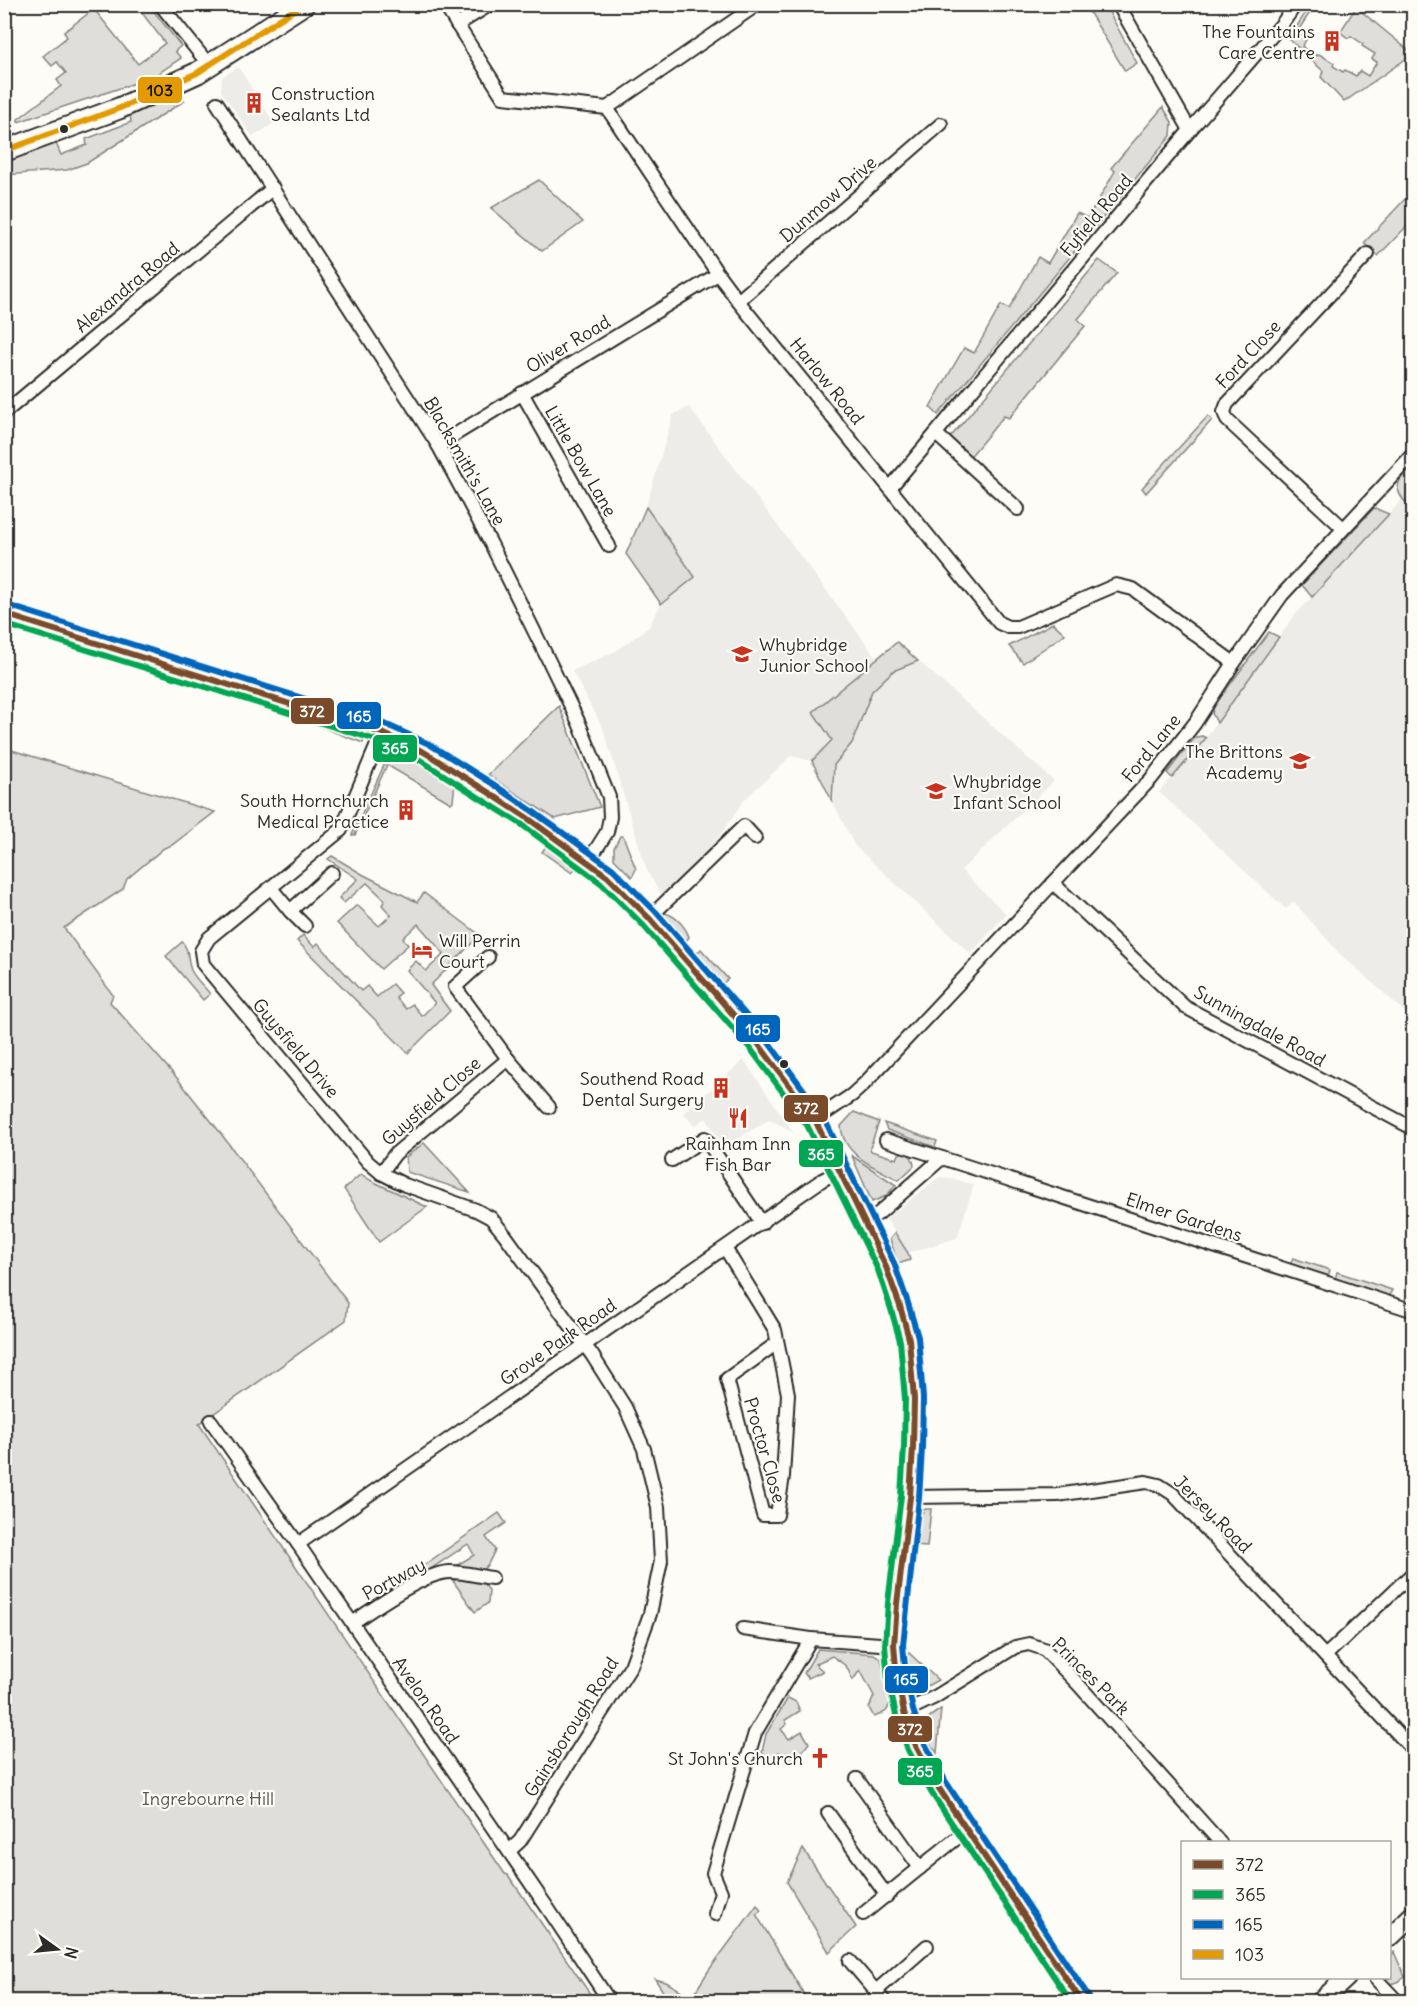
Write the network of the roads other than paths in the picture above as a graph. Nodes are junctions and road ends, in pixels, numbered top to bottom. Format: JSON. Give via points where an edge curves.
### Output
{"nodes":[{"id":1,"x":160,"y":4,"type":"edge"},
{"id":2,"x":304,"y":4,"type":"edge"},
{"id":3,"x":444,"y":4,"type":"edge"},
{"id":4,"x":490,"y":4,"type":"edge"},
{"id":5,"x":758,"y":4,"type":"edge"},
{"id":6,"x":1118,"y":4,"type":"edge"},
{"id":7,"x":1296,"y":4,"type":"edge"},
{"id":8,"x":457,"y":25,"type":"junction"},
{"id":9,"x":209,"y":65,"type":"junction"},
{"id":10,"x":217,"y":103,"type":"dead end"},
{"id":11,"x":607,"y":108,"type":"junction"},
{"id":12,"x":941,"y":124,"type":"dead end"},
{"id":13,"x":1190,"y":130,"type":"junction"},
{"id":14,"x":4,"y":151,"type":"edge"},
{"id":15,"x":273,"y":188,"type":"junction"},
{"id":16,"x":1368,"y":254,"type":"dead end"},
{"id":17,"x":718,"y":274,"type":"junction"},
{"id":18,"x":738,"y":301,"type":"junction"},
{"id":19,"x":522,"y":393,"type":"junction"},
{"id":20,"x":4,"y":412,"type":"edge"},
{"id":21,"x":936,"y":434,"type":"junction"},
{"id":22,"x":438,"y":445,"type":"junction"},
{"id":23,"x":1413,"y":453,"type":"edge"},
{"id":24,"x":890,"y":488,"type":"junction"},
{"id":25,"x":1018,"y":509,"type":"dead end"},
{"id":26,"x":1343,"y":528,"type":"junction"},
{"id":27,"x":609,"y":546,"type":"dead end"},
{"id":28,"x":4,"y":614,"type":"edge"},
{"id":29,"x":1234,"y":663,"type":"junction"},
{"id":30,"x":382,"y":733,"type":"junction"},
{"id":31,"x":755,"y":838,"type":"dead end"},
{"id":32,"x":588,"y":862,"type":"junction"},
{"id":33,"x":332,"y":873,"type":"dead end"},
{"id":34,"x":1053,"y":883,"type":"junction"},
{"id":35,"x":271,"y":888,"type":"junction"},
{"id":36,"x":290,"y":911,"type":"junction"},
{"id":37,"x":649,"y":918,"type":"junction"},
{"id":38,"x":305,"y":926,"type":"dead end"},
{"id":39,"x":488,"y":957,"type":"dead end"},
{"id":40,"x":508,"y":1059,"type":"junction"},
{"id":41,"x":549,"y":1107,"type":"dead end"},
{"id":42,"x":815,"y":1120,"type":"junction"},
{"id":43,"x":1413,"y":1129,"type":"edge"},
{"id":44,"x":886,"y":1140,"type":"dead end"},
{"id":45,"x":942,"y":1158,"type":"junction"},
{"id":46,"x":672,"y":1160,"type":"dead end"},
{"id":47,"x":840,"y":1171,"type":"junction"},
{"id":48,"x":381,"y":1173,"type":"junction"},
{"id":49,"x":864,"y":1220,"type":"junction"},
{"id":50,"x":762,"y":1223,"type":"junction"},
{"id":51,"x":725,"y":1248,"type":"junction"},
{"id":52,"x":1412,"y":1306,"type":"edge"},
{"id":53,"x":777,"y":1343,"type":"junction"},
{"id":54,"x":585,"y":1345,"type":"junction"},
{"id":55,"x":210,"y":1420,"type":"dead end"},
{"id":56,"x":910,"y":1497,"type":"junction"},
{"id":57,"x":298,"y":1544,"type":"junction"},
{"id":58,"x":1413,"y":1572,"type":"edge"},
{"id":59,"x":492,"y":1578,"type":"dead end"},
{"id":60,"x":352,"y":1623,"type":"junction"},
{"id":61,"x":743,"y":1629,"type":"dead end"},
{"id":62,"x":811,"y":1639,"type":"junction"},
{"id":63,"x":894,"y":1645,"type":"junction"},
{"id":64,"x":1325,"y":1656,"type":"junction"},
{"id":65,"x":904,"y":1712,"type":"junction"},
{"id":66,"x":1413,"y":1751,"type":"edge"},
{"id":67,"x":857,"y":1779,"type":"dead end"},
{"id":68,"x":828,"y":1813,"type":"dead end"},
{"id":69,"x":968,"y":1829,"type":"junction"},
{"id":70,"x":1219,"y":1841,"type":"edge"},
{"id":71,"x":509,"y":1851,"type":"junction"},
{"id":72,"x":920,"y":1868,"type":"junction"},
{"id":73,"x":887,"y":1896,"type":"junction"},
{"id":74,"x":715,"y":1914,"type":"dead end"},
{"id":75,"x":863,"y":1914,"type":"dead end"},
{"id":76,"x":1413,"y":1914,"type":"edge"},
{"id":77,"x":1391,"y":1935,"type":"edge"},
{"id":78,"x":927,"y":1946,"type":"dead end"},
{"id":79,"x":850,"y":1961,"type":"dead end"},
{"id":80,"x":1344,"y":1979,"type":"edge"},
{"id":81,"x":1377,"y":1979,"type":"edge"},
{"id":82,"x":876,"y":1991,"type":"junction"},
{"id":83,"x":610,"y":2001,"type":"edge"},
{"id":84,"x":885,"y":2001,"type":"edge"},
{"id":85,"x":1082,"y":2001,"type":"edge"},
{"id":86,"x":1320,"y":2001,"type":"edge"},
{"id":87,"x":1398,"y":2001,"type":"edge"}],
"edges":[{"from":1,"to":9,"type":"street"},
{"from":2,"to":9,"type":"main road"},
{"from":3,"to":8,"type":"street"},
{"from":4,"to":8,"type":"street"},
{"from":5,"to":11,"type":"street"},
{"from":6,"to":13,"type":"street"},
{"from":7,"to":13,"type":"street","name":"Fyfield Road"},
{"from":8,"to":11,"type":"street","via":[[504,97]]},
{"from":9,"to":14,"type":"main road","via":[[130,104]]},
{"from":10,"to":15,"type":"street","name":"Blacksmith's Lane"},
{"from":11,"to":17,"type":"street","name":"Harlow Road"},
{"from":12,"to":18,"type":"street","name":"Dunmow Drive"},
{"from":13,"to":21,"type":"street","name":"Fyfield Road"},
{"from":15,"to":20,"type":"street","name":"Alexandra Road"},
{"from":15,"to":22,"type":"street","name":"Blacksmith's Lane"},
{"from":16,"to":26,"type":"street","name":"Ford Close","via":[[1227,404],[1224,412],[1227,420]]},
{"from":17,"to":18,"type":"street","name":"Harlow Road"},
{"from":17,"to":19,"type":"street","name":"Oliver Road"},
{"from":18,"to":24,"type":"street","name":"Harlow Road"},
{"from":19,"to":22,"type":"street","name":"Oliver Road"},
{"from":19,"to":27,"type":"street","name":"Little Bow Lane"},
{"from":21,"to":24,"type":"street","name":"Fyfield Road"},
{"from":21,"to":25,"type":"street"},
{"from":22,"to":32,"type":"street","name":"Blacksmith's Lane","via":[[512,585],[601,774],[609,797],[610,818],[607,832]]},
{"from":23,"to":26,"type":"street","name":"Ford Lane"},
{"from":24,"to":29,"type":"street","name":"Harlow Road","via":[[999,623],[1018,627],[1116,585],[1133,589]]},
{"from":26,"to":29,"type":"street","name":"Ford Lane","via":[[1282,595]]},
{"from":28,"to":30,"type":"street"},
{"from":29,"to":34,"type":"street","name":"Ford Lane","via":[[1195,723],[1151,779]]},
{"from":30,"to":32,"type":"street","via":[[434,758]]},
{"from":30,"to":35,"type":"street","name":"Guysfield Drive","via":[[341,830]]},
{"from":31,"to":37,"type":"street","via":[[744,826]]},
{"from":32,"to":37,"type":"street"},
{"from":33,"to":36,"type":"street"},
{"from":34,"to":42,"type":"street","name":"Ford Lane","via":[[852,1095]]},
{"from":34,"to":43,"type":"street","name":"Sunningdale Road","via":[[1185,1007]]},
{"from":35,"to":36,"type":"street"},
{"from":35,"to":48,"type":"street","name":"Guysfield Drive","via":[[209,938],[201,951],[203,964]]},
{"from":36,"to":38,"type":"street"},
{"from":37,"to":42,"type":"street","via":[[757,1042]]},
{"from":39,"to":40,"type":"street","name":"Guysfield Close","via":[[454,987]]},
{"from":40,"to":41,"type":"street","name":"Guysfield Close"},
{"from":40,"to":48,"type":"street","name":"Guysfield Close","via":[[395,1154]]},
{"from":42,"to":47,"type":"street"},
{"from":44,"to":45,"type":"street","name":"Elmer Gardens"},
{"from":45,"to":49,"type":"street","via":[[878,1214]]},
{"from":45,"to":52,"type":"street","name":"Elmer Gardens"},
{"from":46,"to":50,"type":"street","via":[[705,1138]]},
{"from":47,"to":49,"type":"street"},
{"from":47,"to":50,"type":"street","name":"Grove Park Road"},
{"from":48,"to":54,"type":"street","name":"Guysfield Drive","via":[[491,1218]]},
{"from":49,"to":56,"type":"street","via":[[886,1266],[909,1339],[914,1399]]},
{"from":50,"to":51,"type":"street","name":"Grove Park Road"},
{"from":51,"to":53,"type":"street","name":"Proctor Close","via":[[775,1330]]},
{"from":51,"to":54,"type":"street","name":"Grove Park Road"},
{"from":53,"to":53,"type":"street","name":"Proctor Close","via":[[788,1394],[783,1476],[777,1515],[763,1515],[727,1379]]},
{"from":54,"to":57,"type":"street","name":"Grove Park Road"},
{"from":54,"to":71,"type":"street","name":"Gainsborough Road","via":[[625,1407],[644,1449],[658,1507],[661,1561],[650,1614],[631,1666],[520,1841]]},
{"from":55,"to":57,"type":"street","name":"Avelon Road"},
{"from":56,"to":63,"type":"street"},
{"from":56,"to":64,"type":"street","name":"Jersey Road","via":[[1057,1495],[1146,1482],[1159,1485],[1173,1494]]},
{"from":57,"to":60,"type":"street","name":"Avelon Road"},
{"from":58,"to":64,"type":"street"},
{"from":59,"to":60,"type":"street","name":"Portway","via":[[448,1572],[396,1594]]},
{"from":60,"to":71,"type":"street","name":"Avelon Road"},
{"from":61,"to":62,"type":"street"},
{"from":62,"to":63,"type":"street"},
{"from":62,"to":74,"type":"street","via":[[755,1733],[713,1873],[721,1892]]},
{"from":63,"to":65,"type":"street"},
{"from":64,"to":66,"type":"street","name":"Jersey Road"},
{"from":65,"to":69,"type":"street","via":[[916,1746],[938,1787]]},
{"from":65,"to":70,"type":"street","name":"Princes Park","via":[[1015,1647],[1029,1644],[1044,1649]]},
{"from":67,"to":72,"type":"street"},
{"from":68,"to":73,"type":"street"},
{"from":69,"to":72,"type":"street"},
{"from":69,"to":85,"type":"street"},
{"from":71,"to":83,"type":"street","name":"Avelon Road"},
{"from":72,"to":73,"type":"street"},
{"from":73,"to":75,"type":"street"},
{"from":76,"to":77,"type":"street"},
{"from":78,"to":82,"type":"street"},
{"from":79,"to":82,"type":"street"},
{"from":80,"to":86,"type":"street"},
{"from":81,"to":87,"type":"street"},
{"from":82,"to":84,"type":"street"}]}
